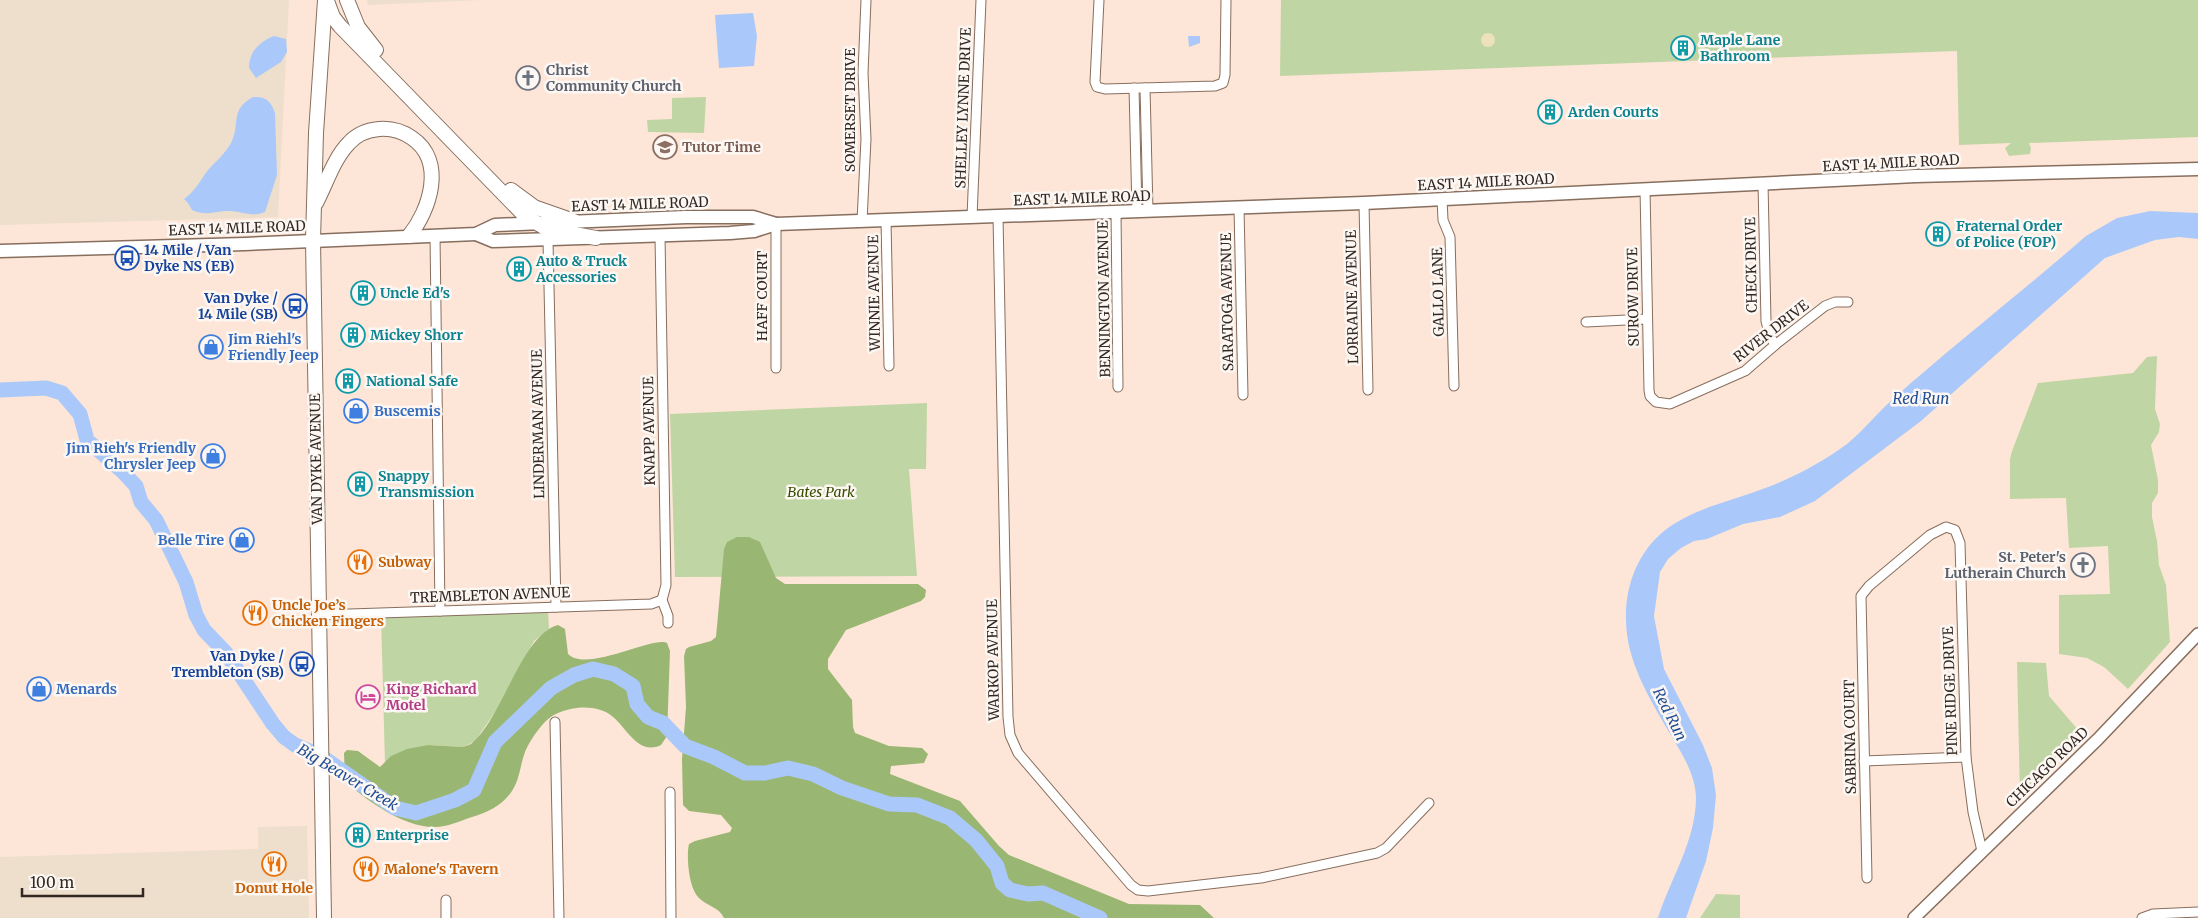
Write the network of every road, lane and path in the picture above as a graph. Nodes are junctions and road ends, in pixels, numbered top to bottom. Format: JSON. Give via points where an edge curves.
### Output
{"nodes":[{"id":1,"x":326,"y":0,"type":"edge"},
{"id":2,"x":348,"y":0,"type":"edge"},
{"id":3,"x":866,"y":0,"type":"edge"},
{"id":4,"x":981,"y":0,"type":"edge"},
{"id":5,"x":1098,"y":0,"type":"edge"},
{"id":6,"x":1226,"y":0,"type":"edge"},
{"id":7,"x":1134,"y":88,"type":"junction"},
{"id":8,"x":1145,"y":88,"type":"junction"},
{"id":9,"x":2198,"y":169,"type":"edge"},
{"id":10,"x":1763,"y":183,"type":"junction"},
{"id":11,"x":1646,"y":189,"type":"junction"},
{"id":12,"x":1442,"y":199,"type":"junction"},
{"id":13,"x":1364,"y":203,"type":"junction"},
{"id":14,"x":1238,"y":207,"type":"junction"},
{"id":15,"x":314,"y":208,"type":"junction"},
{"id":16,"x":1143,"y":211,"type":"junction"},
{"id":17,"x":1116,"y":212,"type":"junction"},
{"id":18,"x":972,"y":216,"type":"junction"},
{"id":19,"x":998,"y":216,"type":"junction"},
{"id":20,"x":886,"y":220,"type":"junction"},
{"id":21,"x":574,"y":221,"type":"junction"},
{"id":22,"x":862,"y":221,"type":"junction"},
{"id":23,"x":533,"y":222,"type":"junction"},
{"id":24,"x":776,"y":224,"type":"junction"},
{"id":25,"x":476,"y":234,"type":"junction"},
{"id":26,"x":409,"y":236,"type":"junction"},
{"id":27,"x":436,"y":236,"type":"junction"},
{"id":28,"x":660,"y":236,"type":"junction"},
{"id":29,"x":596,"y":238,"type":"junction"},
{"id":30,"x":313,"y":240,"type":"junction"},
{"id":31,"x":548,"y":240,"type":"junction"},
{"id":32,"x":0,"y":251,"type":"edge"},
{"id":33,"x":1848,"y":302,"type":"dead end"},
{"id":34,"x":1647,"y":319,"type":"junction"},
{"id":35,"x":1586,"y":322,"type":"dead end"},
{"id":36,"x":1775,"y":345,"type":"junction"},
{"id":37,"x":888,"y":366,"type":"dead end"},
{"id":38,"x":776,"y":368,"type":"dead end"},
{"id":39,"x":1454,"y":386,"type":"dead end"},
{"id":40,"x":1118,"y":387,"type":"dead end"},
{"id":41,"x":1368,"y":390,"type":"dead end"},
{"id":42,"x":1243,"y":395,"type":"dead end"},
{"id":43,"x":1656,"y":402,"type":"joint"},
{"id":44,"x":1955,"y":530,"type":"joint"},
{"id":45,"x":662,"y":600,"type":"junction"},
{"id":46,"x":556,"y":607,"type":"junction"},
{"id":47,"x":440,"y":611,"type":"junction"},
{"id":48,"x":318,"y":615,"type":"junction"},
{"id":49,"x":668,"y":623,"type":"dead end"},
{"id":50,"x":2198,"y":634,"type":"edge"},
{"id":51,"x":555,"y":722,"type":"dead end"},
{"id":52,"x":1966,"y":757,"type":"junction"},
{"id":53,"x":1864,"y":761,"type":"junction"},
{"id":54,"x":670,"y":792,"type":"dead end"},
{"id":55,"x":1429,"y":802,"type":"dead end"},
{"id":56,"x":1982,"y":851,"type":"junction"},
{"id":57,"x":1867,"y":878,"type":"dead end"},
{"id":58,"x":446,"y":900,"type":"dead end"},
{"id":59,"x":2198,"y":912,"type":"edge"},
{"id":60,"x":324,"y":918,"type":"edge"},
{"id":61,"x":446,"y":918,"type":"edge"},
{"id":62,"x":559,"y":918,"type":"edge"},
{"id":63,"x":671,"y":918,"type":"edge"},
{"id":64,"x":1914,"y":918,"type":"edge"},
{"id":65,"x":2142,"y":918,"type":"edge"}],
"edges":[{"from":1,"to":15,"type":"main road","name":"VAN DYKE AVENUE","via":[[317,101]]},
{"from":1,"to":23,"type":"main road","via":[[340,26]]},
{"from":2,"to":21,"type":"main road","via":[[354,18],[369,42],[509,188],[534,207]]},
{"from":3,"to":22,"type":"street","name":"SOMERSET DRIVE","via":[[863,73],[866,139]]},
{"from":4,"to":18,"type":"street","name":"SHELLEY LYNNE DRIVE"},
{"from":5,"to":7,"type":"street","via":[[1097,87]]},
{"from":6,"to":8,"type":"street","via":[[1223,83],[1216,86]]},
{"from":7,"to":8,"type":"street"},
{"from":7,"to":16,"type":"street"},
{"from":8,"to":16,"type":"street"},
{"from":9,"to":10,"type":"main road","name":"EAST 14 MILE ROAD"},
{"from":10,"to":11,"type":"main road","name":"EAST 14 MILE ROAD"},
{"from":10,"to":36,"type":"street","name":"CHECK DRIVE","via":[[1766,321]]},
{"from":11,"to":12,"type":"main road","name":"EAST 14 MILE ROAD"},
{"from":11,"to":34,"type":"street","name":"SUROW DRIVE"},
{"from":12,"to":13,"type":"main road","name":"EAST 14 MILE ROAD"},
{"from":12,"to":39,"type":"street","name":"GALLO LANE","via":[[1443,220],[1450,237]]},
{"from":13,"to":14,"type":"main road","name":"EAST 14 MILE ROAD"},
{"from":13,"to":41,"type":"street","name":"LORRAINE AVENUE"},
{"from":14,"to":16,"type":"main road","name":"EAST 14 MILE ROAD"},
{"from":14,"to":42,"type":"street","name":"SARATOGA AVENUE"},
{"from":15,"to":26,"type":"main road","via":[[348,144],[368,131],[393,129],[420,145],[431,167],[432,185],[425,212]]},
{"from":15,"to":30,"type":"main road","name":"VAN DYKE AVENUE"},
{"from":16,"to":17,"type":"main road","name":"EAST 14 MILE ROAD"},
{"from":17,"to":19,"type":"main road","name":"EAST 14 MILE ROAD"},
{"from":17,"to":40,"type":"street","name":"BENNINGTON AVENUE"},
{"from":18,"to":19,"type":"main road","name":"EAST 14 MILE ROAD"},
{"from":18,"to":20,"type":"main road","name":"EAST 14 MILE ROAD"},
{"from":19,"to":55,"type":"street","name":"WARKOP AVENUE","via":[[1008,717],[1010,736],[1018,753],[1131,885],[1143,891],[1261,878],[1377,853],[1386,848]]},
{"from":20,"to":22,"type":"main road","name":"EAST 14 MILE ROAD"},
{"from":20,"to":37,"type":"street","name":"WINNIE AVENUE"},
{"from":21,"to":23,"type":"main road","name":"EAST 14 MILE ROAD"},
{"from":21,"to":24,"type":"main road","name":"EAST 14 MILE ROAD","via":[[753,217]]},
{"from":22,"to":24,"type":"main road","name":"EAST 14 MILE ROAD"},
{"from":23,"to":25,"type":"main road","name":"EAST 14 MILE ROAD","via":[[495,225]]},
{"from":23,"to":29,"type":"main road","via":[[547,229]]},
{"from":24,"to":28,"type":"main road","name":"EAST 14 MILE ROAD","via":[[754,231]]},
{"from":24,"to":38,"type":"street","name":"HAFF COURT"},
{"from":25,"to":27,"type":"main road","name":"EAST 14 MILE ROAD"},
{"from":25,"to":31,"type":"main road","name":"EAST 14 MILE ROAD","via":[[493,241]]},
{"from":26,"to":27,"type":"main road","name":"EAST 14 MILE ROAD"},
{"from":26,"to":30,"type":"main road","name":"EAST 14 MILE ROAD"},
{"from":27,"to":47,"type":"street"},
{"from":28,"to":29,"type":"main road","name":"EAST 14 MILE ROAD"},
{"from":28,"to":45,"type":"street","name":"KNAPP AVENUE","via":[[666,585]]},
{"from":29,"to":31,"type":"main road","name":"EAST 14 MILE ROAD"},
{"from":30,"to":32,"type":"main road","name":"EAST 14 MILE ROAD"},
{"from":30,"to":48,"type":"main road","name":"VAN DYKE AVENUE"},
{"from":31,"to":46,"type":"street","name":"LINDERMAN AVENUE"},
{"from":33,"to":36,"type":"street","name":"RIVER DRIVE","via":[[1825,306]]},
{"from":34,"to":35,"type":"street"},
{"from":34,"to":43,"type":"street","name":"SUROW DRIVE","via":[[1649,390]]},
{"from":36,"to":43,"type":"street","name":"RIVER DRIVE","via":[[1738,375],[1670,404]]},
{"from":44,"to":52,"type":"street","name":"PINE RIDGE DRIVE","via":[[1960,543]]},
{"from":44,"to":53,"type":"street","name":"SABRINA COURT","via":[[1946,527],[1930,535],[1861,596]]},
{"from":45,"to":46,"type":"street","name":"TREMBLETON AVENUE","via":[[651,604]]},
{"from":45,"to":49,"type":"street","name":"KNAPP AVENUE"},
{"from":46,"to":47,"type":"street","name":"TREMBLETON AVENUE"},
{"from":47,"to":48,"type":"street","name":"TREMBLETON AVENUE"},
{"from":48,"to":60,"type":"main road","name":"VAN DYKE AVENUE"},
{"from":50,"to":56,"type":"street","name":"CHICAGO ROAD","via":[[2098,739]]},
{"from":51,"to":62,"type":"street"},
{"from":52,"to":53,"type":"street"},
{"from":52,"to":56,"type":"street","name":"PINE RIDGE DRIVE"},
{"from":53,"to":57,"type":"street","name":"SABRINA COURT"},
{"from":54,"to":63,"type":"street"},
{"from":56,"to":64,"type":"street","name":"CHICAGO ROAD"},
{"from":58,"to":61,"type":"street"},
{"from":59,"to":65,"type":"street","via":[[2153,914]]}]}
